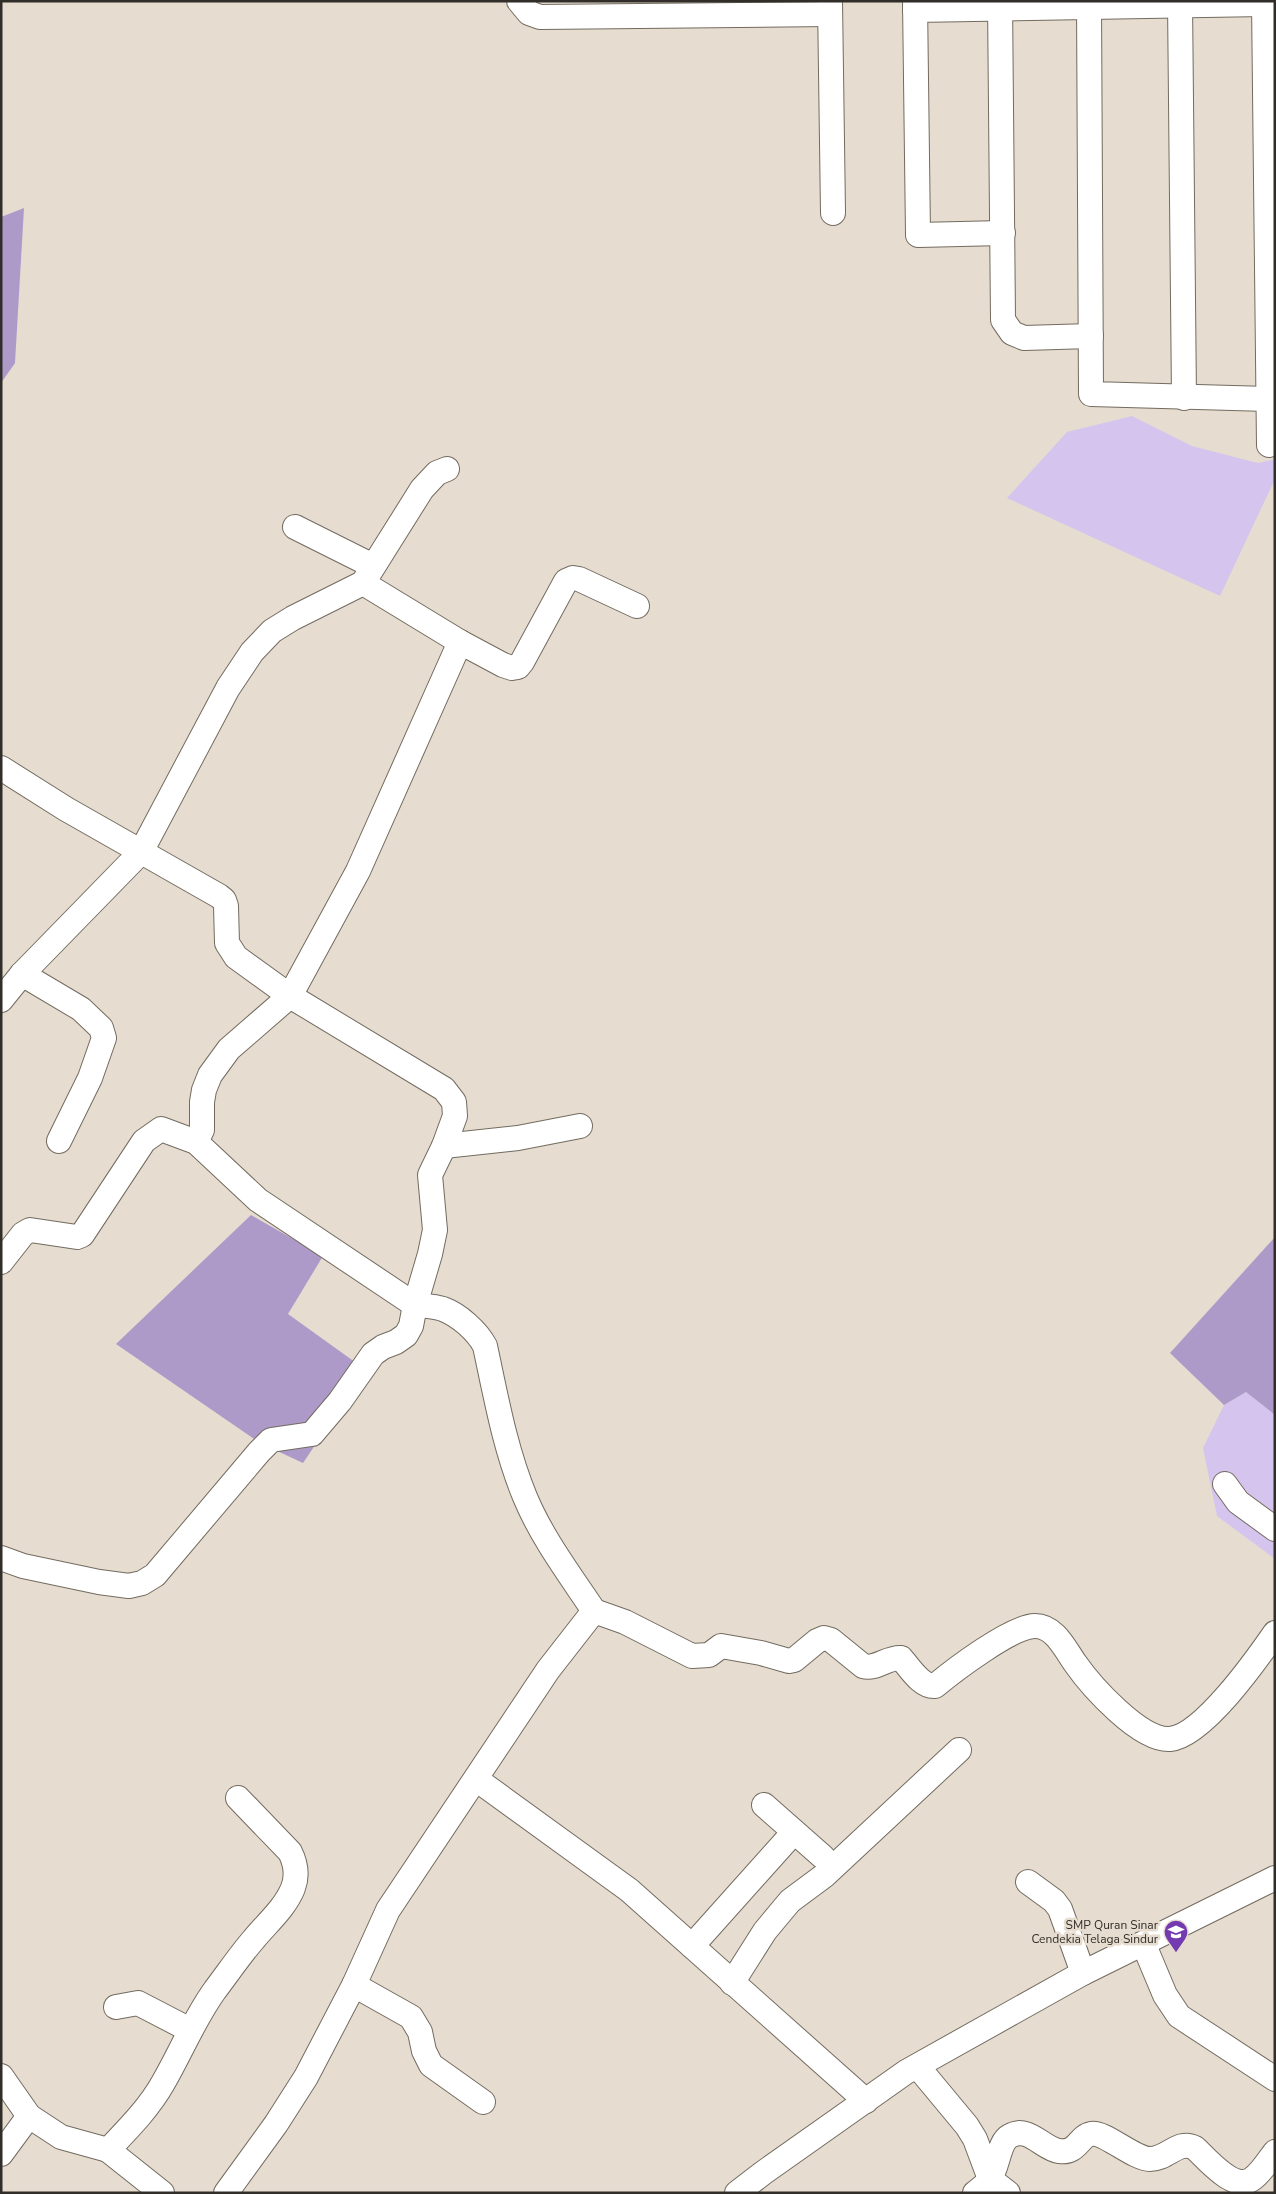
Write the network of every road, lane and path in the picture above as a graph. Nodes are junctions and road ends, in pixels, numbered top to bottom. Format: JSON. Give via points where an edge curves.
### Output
{"nodes":[{"id":1,"x":519,"y":1,"type":"edge"},
{"id":2,"x":1264,"y":2,"type":"edge"},
{"id":3,"x":1180,"y":3,"type":"edge"},
{"id":4,"x":1089,"y":4,"type":"edge"},
{"id":5,"x":915,"y":5,"type":"edge"},
{"id":6,"x":1000,"y":5,"type":"edge"},
{"id":7,"x":583,"y":8,"type":"edge"},
{"id":8,"x":663,"y":8,"type":"edge"},
{"id":9,"x":744,"y":8,"type":"edge"},
{"id":10,"x":830,"y":8,"type":"edge"},
{"id":11,"x":833,"y":213,"type":"dead end"},
{"id":12,"x":1003,"y":233,"type":"junction"},
{"id":13,"x":1091,"y":336,"type":"junction"},
{"id":14,"x":1184,"y":398,"type":"junction"},
{"id":15,"x":1268,"y":399,"type":"junction"},
{"id":16,"x":1269,"y":445,"type":"dead end"},
{"id":17,"x":447,"y":469,"type":"dead end"},
{"id":18,"x":295,"y":527,"type":"dead end"},
{"id":19,"x":368,"y":575,"type":"junction"},
{"id":20,"x":637,"y":606,"type":"dead end"},
{"id":21,"x":460,"y":642,"type":"junction"},
{"id":22,"x":1,"y":768,"type":"edge"},
{"id":23,"x":140,"y":852,"type":"junction"},
{"id":24,"x":22,"y":974,"type":"junction"},
{"id":25,"x":290,"y":996,"type":"junction"},
{"id":26,"x":1,"y":1000,"type":"edge"},
{"id":27,"x":580,"y":1126,"type":"dead end"},
{"id":28,"x":59,"y":1141,"type":"dead end"},
{"id":29,"x":196,"y":1142,"type":"junction"},
{"id":30,"x":444,"y":1146,"type":"junction"},
{"id":31,"x":3,"y":1256,"type":"edge"},
{"id":32,"x":414,"y":1305,"type":"junction"},
{"id":33,"x":1225,"y":1484,"type":"dead end"},
{"id":34,"x":1275,"y":1530,"type":"edge"},
{"id":35,"x":1,"y":1558,"type":"edge"},
{"id":36,"x":594,"y":1611,"type":"junction"},
{"id":37,"x":1275,"y":1633,"type":"edge"},
{"id":38,"x":959,"y":1750,"type":"dead end"},
{"id":39,"x":476,"y":1779,"type":"junction"},
{"id":40,"x":238,"y":1798,"type":"dead end"},
{"id":41,"x":764,"y":1805,"type":"dead end"},
{"id":42,"x":794,"y":1832,"type":"junction"},
{"id":43,"x":823,"y":1857,"type":"dead end"},
{"id":44,"x":1275,"y":1878,"type":"edge"},
{"id":45,"x":1028,"y":1882,"type":"dead end"},
{"id":46,"x":1144,"y":1945,"type":"junction"},
{"id":47,"x":692,"y":1946,"type":"junction"},
{"id":48,"x":1083,"y":1973,"type":"junction"},
{"id":49,"x":732,"y":1982,"type":"junction"},
{"id":50,"x":354,"y":1985,"type":"junction"},
{"id":51,"x":116,"y":2007,"type":"dead end"},
{"id":52,"x":190,"y":2030,"type":"junction"},
{"id":53,"x":918,"y":2067,"type":"junction"},
{"id":54,"x":1,"y":2076,"type":"edge"},
{"id":55,"x":1275,"y":2079,"type":"edge"},
{"id":56,"x":866,"y":2100,"type":"junction"},
{"id":57,"x":483,"y":2102,"type":"dead end"},
{"id":58,"x":29,"y":2116,"type":"junction"},
{"id":59,"x":108,"y":2150,"type":"junction"},
{"id":60,"x":1275,"y":2152,"type":"edge"},
{"id":61,"x":1,"y":2154,"type":"edge"},
{"id":62,"x":1249,"y":2186,"type":"edge"},
{"id":63,"x":991,"y":2188,"type":"edge"},
{"id":64,"x":162,"y":2193,"type":"edge"},
{"id":65,"x":226,"y":2193,"type":"edge"},
{"id":66,"x":737,"y":2193,"type":"edge"}],
"edges":[{"from":1,"to":7,"type":"street","via":[[530,13],[540,17]]},
{"from":2,"to":3,"type":"street"},
{"from":2,"to":15,"type":"street"},
{"from":3,"to":4,"type":"street"},
{"from":3,"to":14,"type":"street"},
{"from":4,"to":6,"type":"street"},
{"from":4,"to":13,"type":"street"},
{"from":5,"to":6,"type":"street"},
{"from":5,"to":12,"type":"street","via":[[918,234]]},
{"from":6,"to":12,"type":"street"},
{"from":7,"to":8,"type":"street"},
{"from":8,"to":9,"type":"street"},
{"from":9,"to":10,"type":"street"},
{"from":10,"to":11,"type":"street"},
{"from":12,"to":13,"type":"street","via":[[1003,320],[1012,333],[1024,338]]},
{"from":13,"to":14,"type":"street","via":[[1091,394]]},
{"from":14,"to":15,"type":"street"},
{"from":15,"to":16,"type":"street"},
{"from":17,"to":19,"type":"street","via":[[437,473],[422,489]]},
{"from":18,"to":19,"type":"street"},
{"from":19,"to":21,"type":"street"},
{"from":19,"to":23,"type":"street","via":[[272,631],[252,652],[228,688]]},
{"from":20,"to":21,"type":"street","via":[[573,578],[566,581],[518,667],[503,665]]},
{"from":21,"to":25,"type":"street","via":[[358,871]]},
{"from":22,"to":23,"type":"street"},
{"from":23,"to":24,"type":"street"},
{"from":23,"to":25,"type":"street","via":[[224,900],[227,943],[231,952]]},
{"from":24,"to":26,"type":"street"},
{"from":24,"to":28,"type":"street","via":[[81,1009],[101,1028],[104,1038],[90,1078]]},
{"from":25,"to":29,"type":"street","via":[[228,1049],[210,1075],[202,1102],[202,1128]]},
{"from":25,"to":30,"type":"street","via":[[444,1089],[450,1095],[455,1110]]},
{"from":27,"to":30,"type":"street","via":[[518,1138]]},
{"from":29,"to":31,"type":"street","via":[[161,1129],[152,1134],[144,1141],[82,1235],[30,1230]]},
{"from":29,"to":32,"type":"street","via":[[258,1200]]},
{"from":30,"to":32,"type":"street","via":[[430,1174],[435,1230]]},
{"from":32,"to":35,"type":"street","via":[[411,1326],[406,1335],[373,1354],[312,1434],[271,1440],[154,1575],[142,1583],[129,1586],[99,1582],[23,1566]]},
{"from":32,"to":36,"type":"street","via":[[441,1308],[480,1336],[525,1498],[557,1556]]},
{"from":33,"to":34,"type":"street","via":[[1238,1502]]},
{"from":36,"to":37,"type":"street","via":[[626,1622],[692,1656],[709,1655],[721,1646],[789,1661],[824,1638],[869,1668],[892,1658],[901,1658],[930,1686],[935,1686],[984,1650],[1019,1631],[1033,1626],[1044,1627],[1055,1635],[1081,1672],[1120,1712],[1141,1729],[1158,1738],[1168,1739],[1190,1729],[1219,1704]]},
{"from":36,"to":39,"type":"street","via":[[548,1670]]},
{"from":38,"to":49,"type":"street","via":[[825,1875],[790,1901],[765,1931]]},
{"from":39,"to":47,"type":"street","via":[[629,1890]]},
{"from":39,"to":50,"type":"street","via":[[388,1910]]},
{"from":40,"to":52,"type":"street","via":[[290,1852],[295,1862],[296,1880],[286,1902],[213,1992]]},
{"from":41,"to":42,"type":"street"},
{"from":42,"to":43,"type":"street"},
{"from":42,"to":47,"type":"street"},
{"from":44,"to":46,"type":"street"},
{"from":45,"to":48,"type":"street","via":[[1060,1909]]},
{"from":46,"to":48,"type":"street"},
{"from":46,"to":55,"type":"street","via":[[1165,1995],[1182,2019]]},
{"from":47,"to":49,"type":"street"},
{"from":48,"to":53,"type":"street"},
{"from":49,"to":56,"type":"street"},
{"from":50,"to":57,"type":"street","via":[[411,2017],[420,2032],[431,2065]]},
{"from":50,"to":65,"type":"street","via":[[306,2076]]},
{"from":51,"to":52,"type":"street","via":[[138,2003]]},
{"from":52,"to":59,"type":"street","via":[[163,2084]]},
{"from":53,"to":56,"type":"street"},
{"from":53,"to":63,"type":"street","via":[[975,2139]]},
{"from":54,"to":58,"type":"street"},
{"from":56,"to":66,"type":"street"},
{"from":58,"to":59,"type":"street","via":[[61,2137]]},
{"from":58,"to":61,"type":"street"},
{"from":59,"to":64,"type":"street"},
{"from":60,"to":62,"type":"street"},
{"from":62,"to":63,"type":"street","via":[[1230,2180],[1188,2144],[1150,2159],[1096,2134],[1091,2134],[1070,2150],[1060,2152],[1036,2138],[1021,2134],[1010,2135],[1004,2141]]}]}
